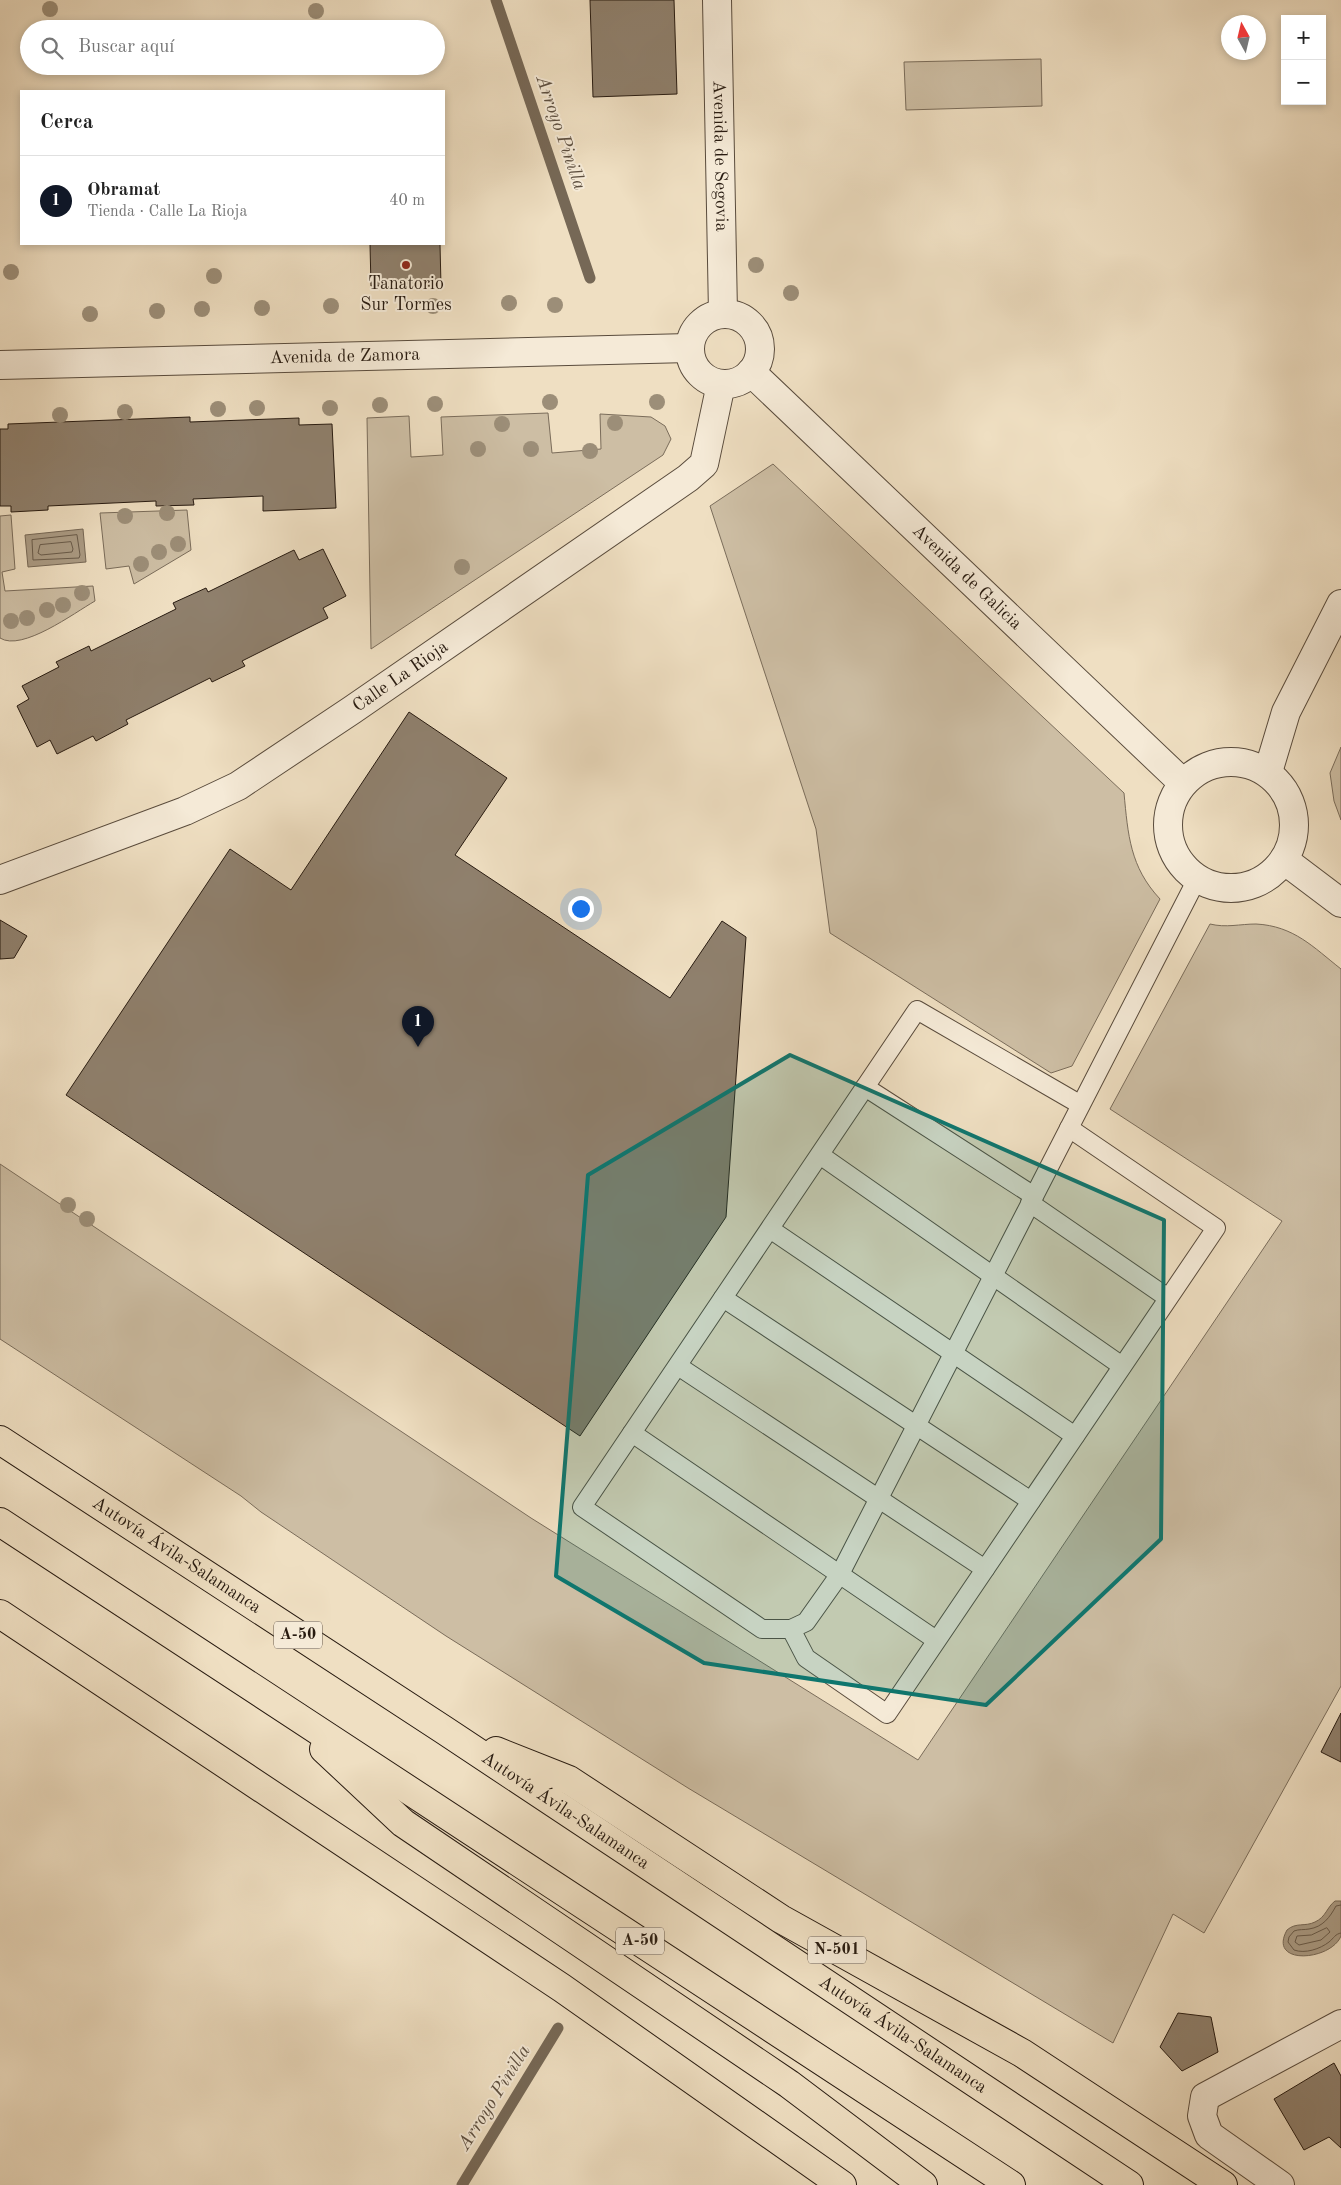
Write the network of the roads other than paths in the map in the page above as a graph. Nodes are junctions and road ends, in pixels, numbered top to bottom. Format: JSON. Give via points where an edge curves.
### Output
{"nodes":[{"id":1,"x":717,"y":0,"type":"edge"},
{"id":2,"x":723,"y":313,"type":"junction"},
{"id":3,"x":689,"y":348,"type":"junction"},
{"id":4,"x":0,"y":365,"type":"edge"},
{"id":5,"x":751,"y":372,"type":"junction"},
{"id":6,"x":721,"y":384,"type":"junction"},
{"id":7,"x":1341,"y":604,"type":"edge"},
{"id":8,"x":1268,"y":772,"type":"junction"},
{"id":9,"x":1183,"y":783,"type":"junction"},
{"id":10,"x":1284,"y":860,"type":"junction"},
{"id":11,"x":1197,"y":879,"type":"junction"},
{"id":12,"x":0,"y":880,"type":"edge"},
{"id":13,"x":1341,"y":903,"type":"edge"},
{"id":14,"x":866,"y":1087,"type":"junction"},
{"id":15,"x":1081,"y":1105,"type":"junction"},
{"id":16,"x":1069,"y":1128,"type":"junction"},
{"id":17,"x":820,"y":1155,"type":"junction"},
{"id":18,"x":1032,"y":1200,"type":"junction"},
{"id":19,"x":770,"y":1229,"type":"junction"},
{"id":20,"x":993,"y":1276,"type":"junction"},
{"id":21,"x":723,"y":1298,"type":"junction"},
{"id":22,"x":1168,"y":1298,"type":"junction"},
{"id":23,"x":954,"y":1353,"type":"junction"},
{"id":24,"x":678,"y":1366,"type":"junction"},
{"id":25,"x":1122,"y":1366,"type":"junction"},
{"id":26,"x":917,"y":1426,"type":"junction"},
{"id":27,"x":632,"y":1433,"type":"junction"},
{"id":28,"x":1075,"y":1436,"type":"junction"},
{"id":29,"x":0,"y":1440,"type":"edge"},
{"id":30,"x":879,"y":1499,"type":"junction"},
{"id":31,"x":1031,"y":1501,"type":"junction"},
{"id":32,"x":0,"y":1522,"type":"edge"},
{"id":33,"x":985,"y":1569,"type":"junction"},
{"id":34,"x":840,"y":1574,"type":"junction"},
{"id":35,"x":0,"y":1614,"type":"edge"},
{"id":36,"x":791,"y":1629,"type":"junction"},
{"id":37,"x":936,"y":1640,"type":"junction"},
{"id":38,"x":268,"y":1697,"type":"junction"},
{"id":39,"x":444,"y":1730,"type":"junction"},
{"id":40,"x":1341,"y":2024,"type":"edge"},
{"id":41,"x":842,"y":2185,"type":"edge"},
{"id":42,"x":923,"y":2185,"type":"edge"},
{"id":43,"x":1012,"y":2185,"type":"edge"},
{"id":44,"x":1129,"y":2185,"type":"edge"},
{"id":45,"x":1223,"y":2185,"type":"edge"},
{"id":46,"x":1280,"y":2185,"type":"edge"}],
"edges":[{"from":1,"to":2,"type":"street","name":"Avenida de Segovia"},
{"from":2,"to":3,"type":"street","via":[[707,318],[694,330]]},
{"from":2,"to":5,"type":"street","via":[[743,318],[757,333],[760,354]]},
{"from":3,"to":4,"type":"street","name":"Avenida de Zamora"},
{"from":3,"to":6,"type":"street","via":[[698,372]]},
{"from":5,"to":6,"type":"street","via":[[737,382]]},
{"from":5,"to":9,"type":"street","name":"Avenida de Galicia"},
{"from":6,"to":12,"type":"street","name":"Calle La Rioja","via":[[704,464],[352,710],[238,786],[185,812]]},
{"from":7,"to":8,"type":"street","via":[[1286,712]]},
{"from":8,"to":9,"type":"street","via":[[1251,764],[1214,763]]},
{"from":8,"to":10,"type":"street","via":[[1292,803],[1295,822],[1292,842]]},
{"from":9,"to":11,"type":"street","via":[[1171,802],[1167,824],[1170,845],[1181,864]]},
{"from":10,"to":11,"type":"street","via":[[1271,875],[1254,884],[1216,887]]},
{"from":10,"to":13,"type":"street"},
{"from":11,"to":15,"type":"lane"},
{"from":14,"to":15,"type":"lane","via":[[917,1010]]},
{"from":14,"to":17,"type":"lane"},
{"from":14,"to":18,"type":"lane"},
{"from":15,"to":16,"type":"lane"},
{"from":16,"to":18,"type":"lane"},
{"from":16,"to":22,"type":"lane","via":[[1216,1228]]},
{"from":17,"to":19,"type":"lane"},
{"from":17,"to":20,"type":"lane"},
{"from":18,"to":20,"type":"lane"},
{"from":18,"to":22,"type":"lane"},
{"from":19,"to":21,"type":"lane"},
{"from":19,"to":23,"type":"lane"},
{"from":20,"to":23,"type":"lane"},
{"from":20,"to":25,"type":"lane"},
{"from":21,"to":24,"type":"lane"},
{"from":21,"to":26,"type":"lane"},
{"from":22,"to":25,"type":"lane"},
{"from":23,"to":26,"type":"lane"},
{"from":23,"to":28,"type":"lane"},
{"from":24,"to":27,"type":"lane"},
{"from":24,"to":30,"type":"lane"},
{"from":25,"to":28,"type":"lane"},
{"from":26,"to":30,"type":"lane"},
{"from":26,"to":31,"type":"lane"},
{"from":27,"to":34,"type":"lane"},
{"from":27,"to":36,"type":"lane","via":[[582,1507],[762,1629]]},
{"from":28,"to":31,"type":"lane"},
{"from":29,"to":39,"type":"highway","name":"Autovía Ávila-Salamanca","number":"A-50"},
{"from":30,"to":33,"type":"lane"},
{"from":30,"to":34,"type":"lane"},
{"from":31,"to":33,"type":"lane"},
{"from":32,"to":38,"type":"highway","number":"A-50"},
{"from":33,"to":37,"type":"lane"},
{"from":34,"to":36,"type":"lane","via":[[806,1622]]},
{"from":34,"to":37,"type":"lane"},
{"from":35,"to":41,"type":"highway","via":[[562,1988]]},
{"from":36,"to":37,"type":"lane","via":[[806,1658],[887,1714]]},
{"from":38,"to":42,"type":"highway","via":[[403,1823],[789,2084]]},
{"from":38,"to":43,"type":"highway","number":"A-50"},
{"from":39,"to":44,"type":"highway","name":"Autovía Ávila-Salamanca","number":"A-50"},
{"from":39,"to":45,"type":"highway","number":"N-501","via":[[569,1780],[781,1919],[1022,2053]]},
{"from":40,"to":46,"type":"street","via":[[1205,2097],[1202,2116],[1209,2135]]}]}
